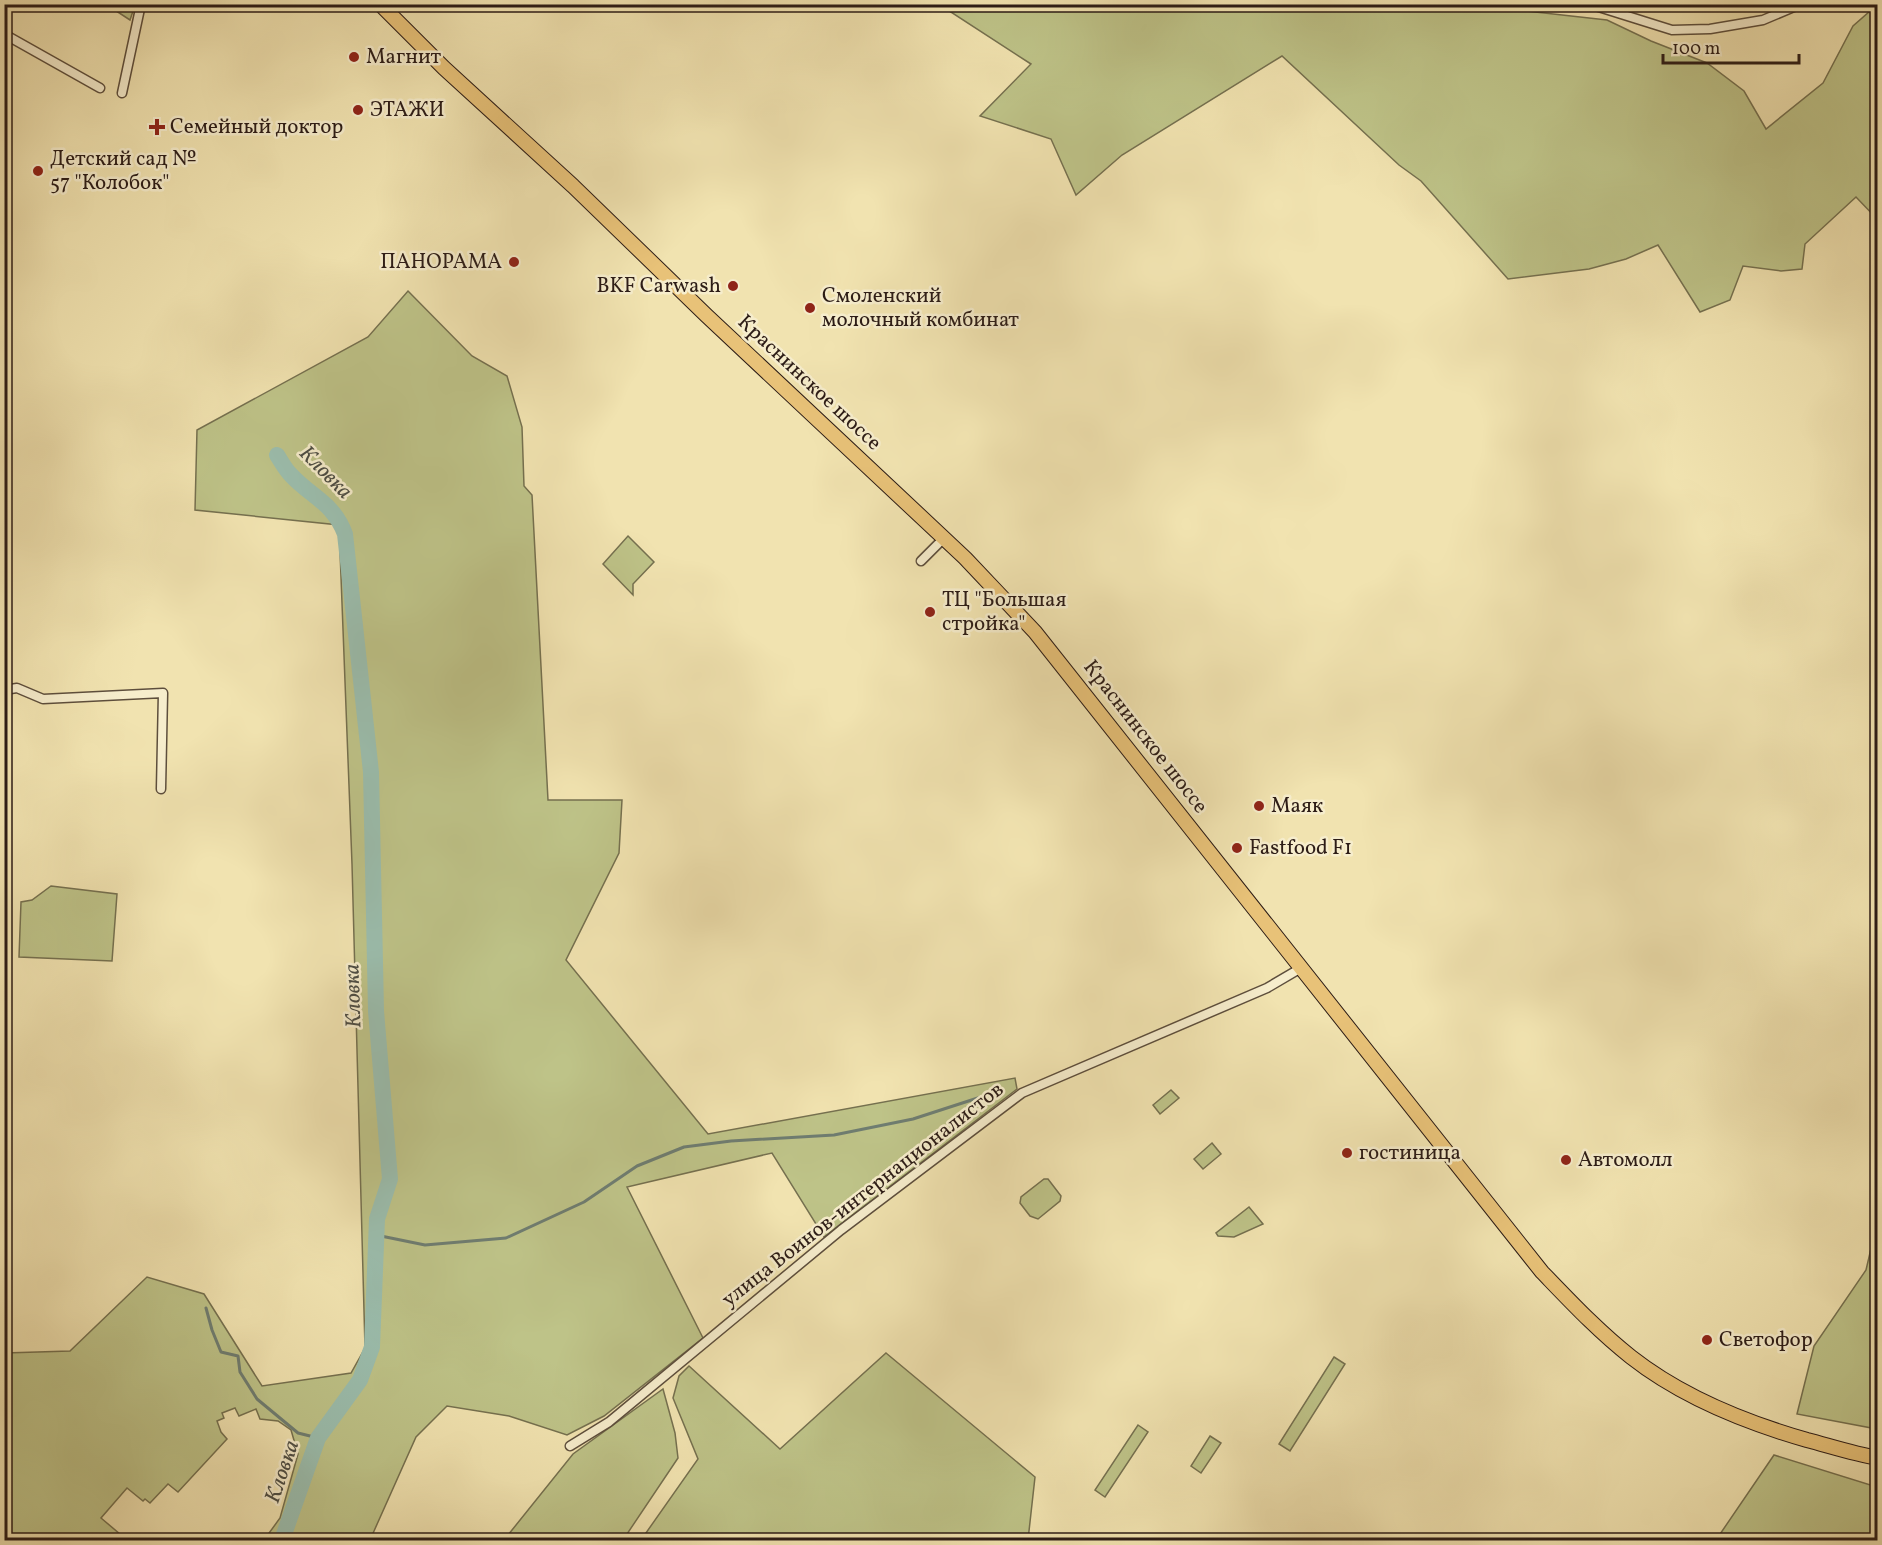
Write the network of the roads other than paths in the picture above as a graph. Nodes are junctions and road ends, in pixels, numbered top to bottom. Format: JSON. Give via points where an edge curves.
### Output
{"nodes":[{"id":1,"x":141,"y":4,"type":"edge"},
{"id":2,"x":380,"y":4,"type":"edge"},
{"id":3,"x":1589,"y":4,"type":"edge"},
{"id":4,"x":1801,"y":4,"type":"edge"},
{"id":5,"x":4,"y":34,"type":"edge"},
{"id":6,"x":100,"y":88,"type":"dead end"},
{"id":7,"x":122,"y":93,"type":"dead end"},
{"id":8,"x":944,"y":538,"type":"junction"},
{"id":9,"x":921,"y":561,"type":"dead end"},
{"id":10,"x":4,"y":690,"type":"edge"},
{"id":11,"x":161,"y":789,"type":"dead end"},
{"id":12,"x":1301,"y":968,"type":"junction"},
{"id":13,"x":570,"y":1446,"type":"dead end"},
{"id":14,"x":1878,"y":1458,"type":"edge"}],
"edges":[{"from":1,"to":7,"type":"street"},
{"from":2,"to":8,"type":"main road","name":"Краснинское шоссе"},
{"from":3,"to":4,"type":"street","via":[[1672,30],[1710,29],[1763,20]]},
{"from":5,"to":6,"type":"street"},
{"from":8,"to":9,"type":"street"},
{"from":8,"to":12,"type":"main road","name":"Краснинское шоссе","via":[[1035,632]]},
{"from":10,"to":11,"type":"street","via":[[17,688],[43,699],[163,693]]},
{"from":12,"to":13,"type":"street","name":"улица Воинов-интернационалистов","via":[[1267,988],[1022,1093],[840,1230],[609,1422]]},
{"from":12,"to":14,"type":"main road","name":"Краснинское шоссе","via":[[1542,1272],[1632,1358],[1722,1410],[1776,1431]]}]}
